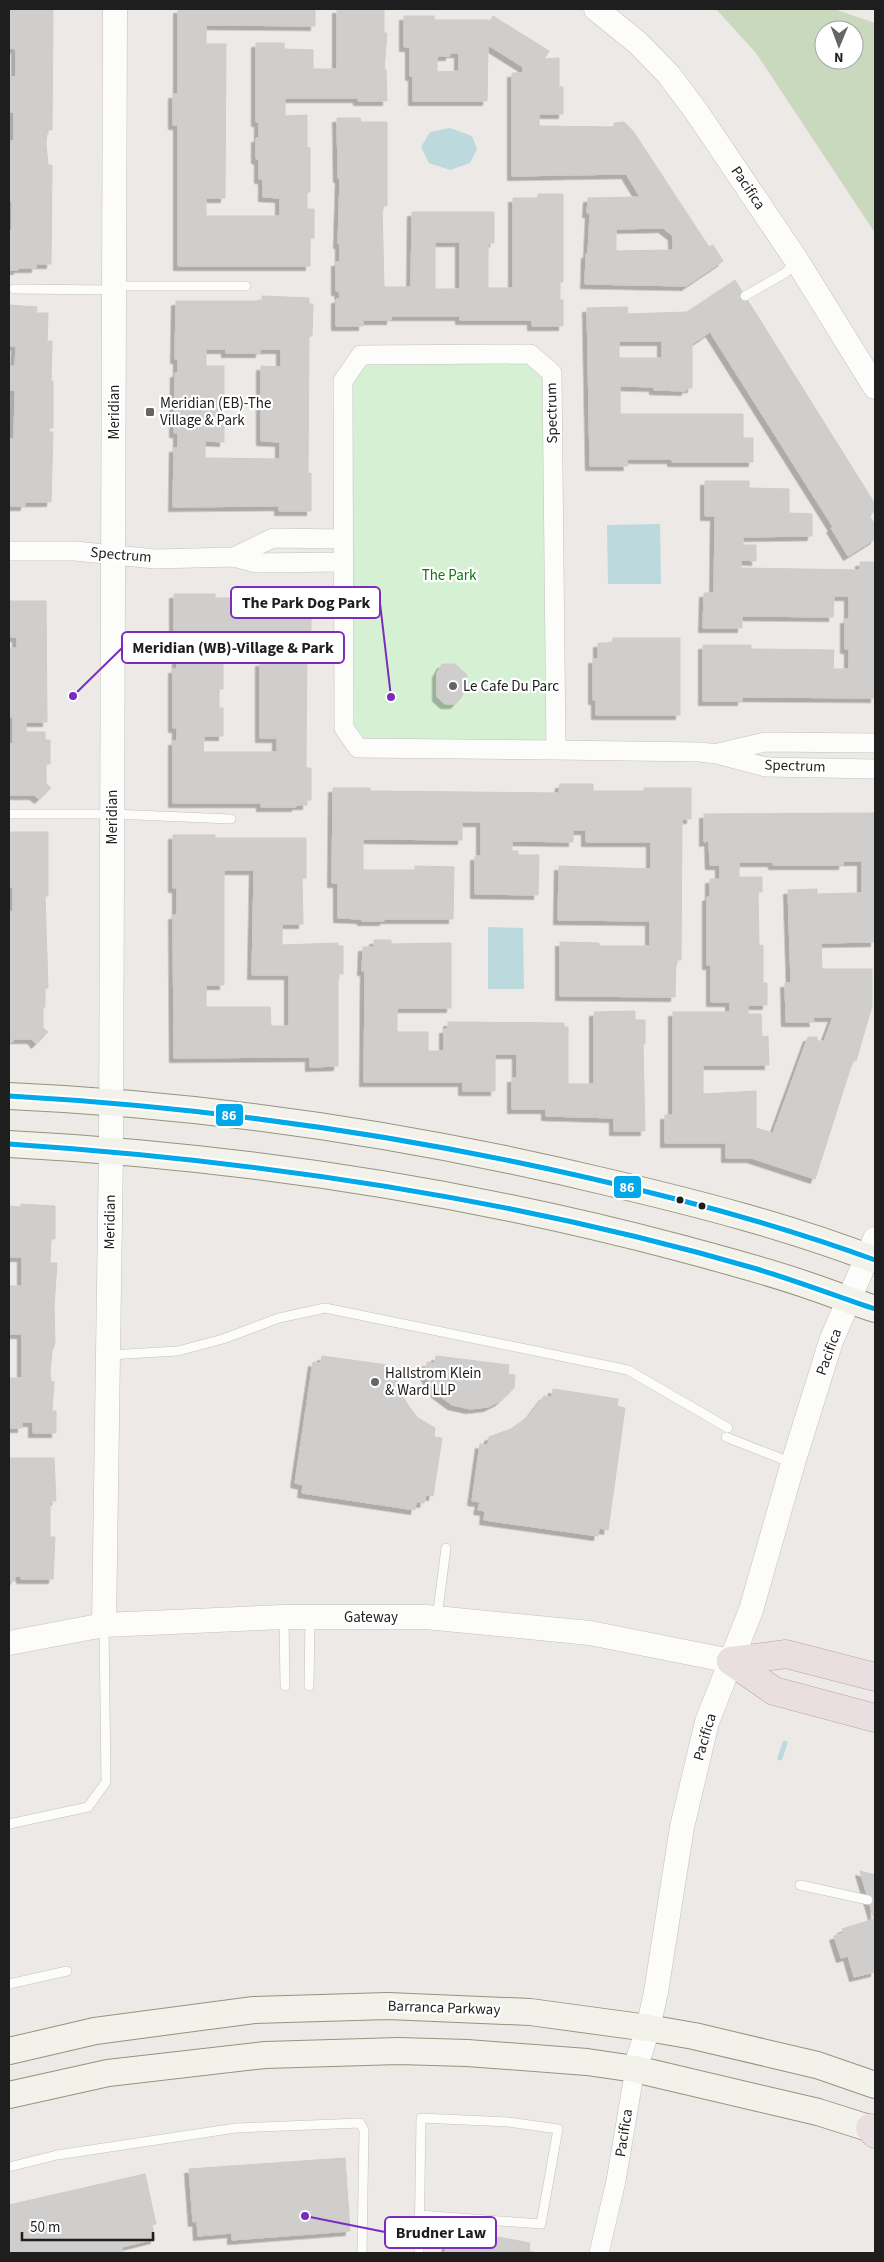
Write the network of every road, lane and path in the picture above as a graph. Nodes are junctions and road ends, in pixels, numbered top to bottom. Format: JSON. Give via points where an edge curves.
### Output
{"nodes":[{"id":1,"x":115,"y":9,"type":"edge"},
{"id":2,"x":596,"y":9,"type":"edge"},
{"id":3,"x":797,"y":261,"type":"junction"},
{"id":4,"x":246,"y":286,"type":"dead end"},
{"id":5,"x":114,"y":288,"type":"junction"},
{"id":6,"x":14,"y":289,"type":"dead end"},
{"id":7,"x":745,"y":296,"type":"dead end"},
{"id":8,"x":875,"y":387,"type":"edge"},
{"id":9,"x":344,"y":539,"type":"junction"},
{"id":10,"x":9,"y":551,"type":"edge"},
{"id":11,"x":114,"y":554,"type":"junction"},
{"id":12,"x":234,"y":557,"type":"junction"},
{"id":13,"x":343,"y":562,"type":"junction"},
{"id":14,"x":875,"y":743,"type":"edge"},
{"id":15,"x":556,"y":750,"type":"junction"},
{"id":16,"x":717,"y":754,"type":"junction"},
{"id":17,"x":875,"y":769,"type":"edge"},
{"id":18,"x":9,"y":814,"type":"edge"},
{"id":19,"x":112,"y":814,"type":"junction"},
{"id":20,"x":231,"y":819,"type":"dead end"},
{"id":21,"x":9,"y":1096,"type":"edge"},
{"id":22,"x":111,"y":1103,"type":"junction"},
{"id":23,"x":9,"y":1144,"type":"edge"},
{"id":24,"x":111,"y":1151,"type":"junction"},
{"id":25,"x":873,"y":1252,"type":"edge"},
{"id":26,"x":848,"y":1300,"type":"junction"},
{"id":27,"x":875,"y":1309,"type":"edge"},
{"id":28,"x":108,"y":1355,"type":"junction"},
{"id":29,"x":728,"y":1428,"type":"dead end"},
{"id":30,"x":726,"y":1437,"type":"dead end"},
{"id":31,"x":793,"y":1463,"type":"junction"},
{"id":32,"x":446,"y":1548,"type":"dead end"},
{"id":33,"x":284,"y":1617,"type":"junction"},
{"id":34,"x":310,"y":1617,"type":"junction"},
{"id":35,"x":437,"y":1618,"type":"junction"},
{"id":36,"x":104,"y":1625,"type":"junction"},
{"id":37,"x":9,"y":1643,"type":"edge"},
{"id":38,"x":731,"y":1661,"type":"junction"},
{"id":39,"x":875,"y":1677,"type":"edge"},
{"id":40,"x":284,"y":1686,"type":"dead end"},
{"id":41,"x":309,"y":1686,"type":"dead end"},
{"id":42,"x":875,"y":1718,"type":"edge"},
{"id":43,"x":9,"y":1824,"type":"edge"},
{"id":44,"x":800,"y":1885,"type":"dead end"},
{"id":45,"x":868,"y":1900,"type":"dead end"},
{"id":46,"x":68,"y":1971,"type":"dead end"},
{"id":47,"x":9,"y":1984,"type":"edge"},
{"id":48,"x":648,"y":2028,"type":"junction"},
{"id":49,"x":9,"y":2051,"type":"edge"},
{"id":50,"x":635,"y":2069,"type":"junction"},
{"id":51,"x":875,"y":2085,"type":"edge"},
{"id":52,"x":9,"y":2095,"type":"edge"},
{"id":53,"x":873,"y":2131,"type":"edge"},
{"id":54,"x":9,"y":2167,"type":"edge"},
{"id":55,"x":419,"y":2215,"type":"junction"},
{"id":56,"x":362,"y":2253,"type":"edge"},
{"id":57,"x":419,"y":2253,"type":"edge"},
{"id":58,"x":599,"y":2253,"type":"edge"}],
"edges":[{"from":1,"to":5,"type":"street","name":"Meridian"},
{"from":2,"to":3,"type":"street","name":"Pacifica","via":[[638,43],[669,74]]},
{"from":3,"to":7,"type":"lane","via":[[785,273]]},
{"from":3,"to":8,"type":"street","name":"Pacifica"},
{"from":4,"to":5,"type":"lane"},
{"from":5,"to":6,"type":"lane"},
{"from":5,"to":11,"type":"street","name":"Meridian"},
{"from":9,"to":12,"type":"street","name":"Spectrum","via":[[273,538]]},
{"from":9,"to":13,"type":"street","name":"Spectrum"},
{"from":9,"to":15,"type":"street","name":"Spectrum","via":[[343,381],[361,355],[530,354],[552,373]]},
{"from":10,"to":11,"type":"street","name":"Spectrum"},
{"from":11,"to":12,"type":"street","name":"Spectrum","via":[[155,558]]},
{"from":11,"to":19,"type":"street","name":"Meridian"},
{"from":12,"to":13,"type":"street","name":"Spectrum","via":[[256,563]]},
{"from":13,"to":15,"type":"street","name":"Spectrum","via":[[344,728],[358,748]]},
{"from":14,"to":16,"type":"street","name":"Spectrum","via":[[765,742]]},
{"from":15,"to":16,"type":"street","name":"Spectrum"},
{"from":16,"to":17,"type":"street","name":"Spectrum","via":[[766,767]]},
{"from":18,"to":19,"type":"lane"},
{"from":19,"to":20,"type":"lane"},
{"from":19,"to":22,"type":"street","name":"Meridian"},
{"from":21,"to":22,"type":"main road"},
{"from":22,"to":24,"type":"street","name":"Meridian"},
{"from":22,"to":25,"type":"main road","via":[[335,1127],[497,1157],[712,1208]]},
{"from":23,"to":24,"type":"main road"},
{"from":24,"to":26,"type":"main road","via":[[260,1166],[462,1198],[679,1248],[797,1281]]},
{"from":24,"to":28,"type":"street","name":"Meridian"},
{"from":25,"to":26,"type":"street","name":"Pacifica"},
{"from":26,"to":27,"type":"main road"},
{"from":26,"to":31,"type":"street","name":"Pacifica","via":[[831,1341]]},
{"from":28,"to":29,"type":"lane","via":[[178,1351],[223,1339],[279,1318],[325,1308],[628,1370]]},
{"from":28,"to":36,"type":"street","name":"Meridian"},
{"from":30,"to":31,"type":"lane"},
{"from":31,"to":38,"type":"street","name":"Pacifica","via":[[751,1610]]},
{"from":32,"to":35,"type":"lane"},
{"from":33,"to":34,"type":"street","name":"Gateway"},
{"from":33,"to":36,"type":"street","name":"Gateway"},
{"from":33,"to":40,"type":"lane"},
{"from":34,"to":35,"type":"street","name":"Gateway"},
{"from":34,"to":41,"type":"lane"},
{"from":35,"to":38,"type":"street","name":"Gateway","via":[[590,1632]]},
{"from":36,"to":37,"type":"street","name":"Gateway"},
{"from":36,"to":43,"type":"lane","via":[[106,1782],[88,1807]]},
{"from":38,"to":39,"type":"highway","via":[[786,1654]]},
{"from":38,"to":42,"type":"highway","via":[[774,1691]]},
{"from":38,"to":48,"type":"street","name":"Pacifica","via":[[707,1722],[682,1827]]},
{"from":44,"to":45,"type":"lane"},
{"from":46,"to":47,"type":"lane"},
{"from":48,"to":49,"type":"main road","name":"Barranca Parkway","via":[[530,2012],[388,2006],[254,2010],[95,2031]]},
{"from":48,"to":50,"type":"street","name":"Pacifica"},
{"from":48,"to":51,"type":"main road","name":"Barranca Parkway","via":[[817,2065]]},
{"from":50,"to":52,"type":"main road","via":[[467,2053],[398,2051],[265,2055],[108,2073]]},
{"from":50,"to":53,"type":"main road","via":[[786,2104]]},
{"from":50,"to":58,"type":"street","name":"Pacifica","via":[[616,2181]]},
{"from":54,"to":56,"type":"lane","via":[[57,2154],[236,2128],[360,2123],[364,2130]]},
{"from":55,"to":55,"type":"lane","via":[[421,2118],[508,2122],[558,2129],[541,2224]]},
{"from":55,"to":57,"type":"lane"}]}
